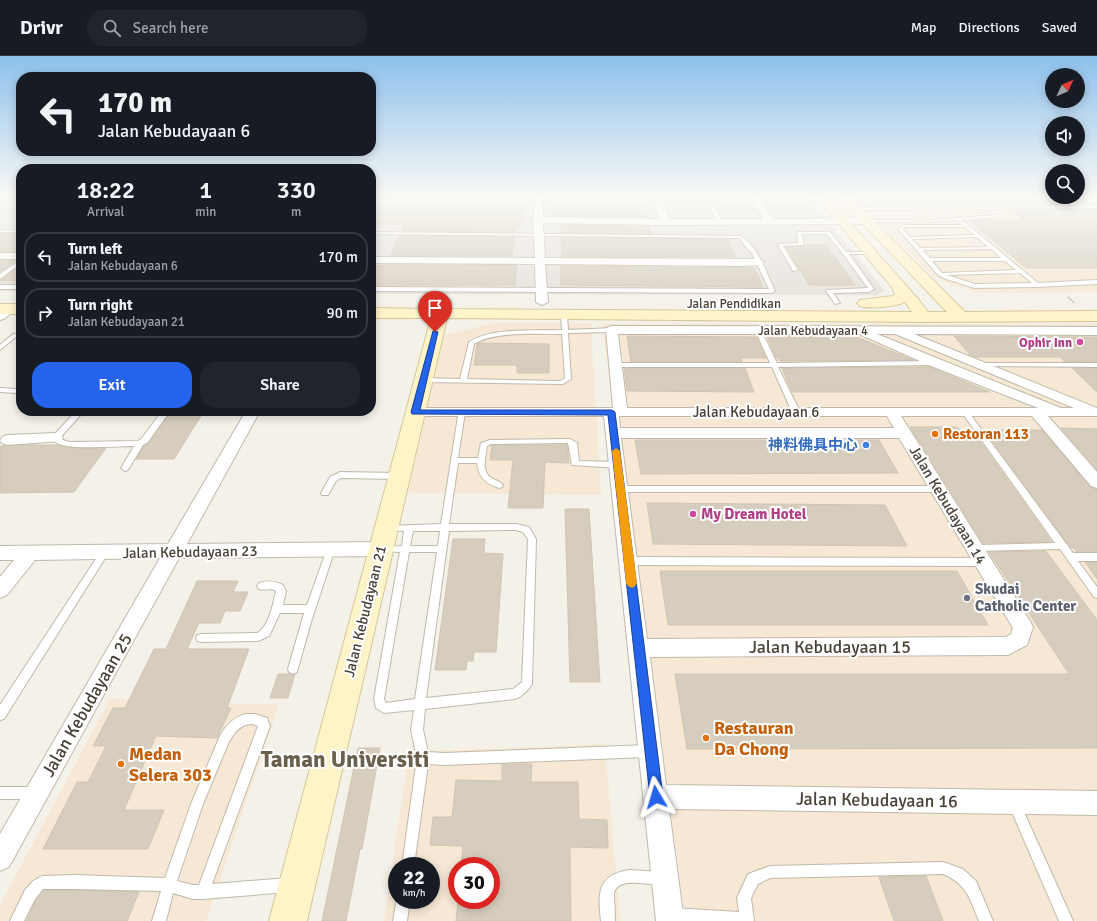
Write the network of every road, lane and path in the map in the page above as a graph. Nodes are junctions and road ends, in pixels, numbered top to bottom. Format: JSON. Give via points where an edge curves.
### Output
{"nodes":[{"id":1,"x":540,"y":236,"type":"edge"},
{"id":2,"x":677,"y":236,"type":"edge"},
{"id":3,"x":800,"y":236,"type":"edge"},
{"id":4,"x":831,"y":236,"type":"edge"},
{"id":5,"x":855,"y":236,"type":"edge"},
{"id":6,"x":881,"y":236,"type":"edge"},
{"id":7,"x":965,"y":236,"type":"edge"},
{"id":8,"x":978,"y":236,"type":"edge"},
{"id":9,"x":909,"y":238,"type":"joint"},
{"id":10,"x":991,"y":248,"type":"junction"},
{"id":11,"x":919,"y":249,"type":"junction"},
{"id":12,"x":845,"y":253,"type":"junction"},
{"id":13,"x":870,"y":253,"type":"junction"},
{"id":14,"x":0,"y":256,"type":"edge"},
{"id":15,"x":16,"y":256,"type":"edge"},
{"id":16,"x":1005,"y":259,"type":"junction"},
{"id":17,"x":376,"y":260,"type":"edge"},
{"id":18,"x":929,"y":260,"type":"junction"},
{"id":19,"x":540,"y":261,"type":"junction"},
{"id":20,"x":759,"y":262,"type":"junction"},
{"id":21,"x":16,"y":265,"type":"edge"},
{"id":22,"x":795,"y":270,"type":"dead end"},
{"id":23,"x":1019,"y":272,"type":"junction"},
{"id":24,"x":940,"y":274,"type":"junction"},
{"id":25,"x":0,"y":277,"type":"edge"},
{"id":26,"x":896,"y":283,"type":"junction"},
{"id":27,"x":1096,"y":283,"type":"edge"},
{"id":28,"x":1037,"y":285,"type":"junction"},
{"id":29,"x":16,"y":286,"type":"edge"},
{"id":30,"x":0,"y":287,"type":"edge"},
{"id":31,"x":933,"y":288,"type":"junction"},
{"id":32,"x":376,"y":289,"type":"edge"},
{"id":33,"x":541,"y":296,"type":"junction"},
{"id":34,"x":376,"y":301,"type":"edge"},
{"id":35,"x":972,"y":302,"type":"junction"},
{"id":36,"x":837,"y":303,"type":"junction"},
{"id":37,"x":865,"y":303,"type":"junction"},
{"id":38,"x":914,"y":303,"type":"junction"},
{"id":39,"x":948,"y":303,"type":"junction"},
{"id":40,"x":1097,"y":304,"type":"edge"},
{"id":41,"x":441,"y":307,"type":"junction"},
{"id":42,"x":376,"y":313,"type":"edge"},
{"id":43,"x":502,"y":314,"type":"junction"},
{"id":44,"x":564,"y":314,"type":"junction"},
{"id":45,"x":767,"y":316,"type":"junction"},
{"id":46,"x":923,"y":316,"type":"junction"},
{"id":47,"x":960,"y":316,"type":"junction"},
{"id":48,"x":1097,"y":316,"type":"edge"},
{"id":49,"x":1097,"y":319,"type":"edge"},
{"id":50,"x":612,"y":330,"type":"junction"},
{"id":51,"x":758,"y":330,"type":"junction"},
{"id":52,"x":858,"y":330,"type":"junction"},
{"id":53,"x":893,"y":330,"type":"junction"},
{"id":54,"x":1097,"y":330,"type":"edge"},
{"id":55,"x":435,"y":332,"type":"junction"},
{"id":56,"x":565,"y":333,"type":"junction"},
{"id":57,"x":16,"y":335,"type":"edge"},
{"id":58,"x":0,"y":348,"type":"edge"},
{"id":59,"x":936,"y":363,"type":"junction"},
{"id":60,"x":615,"y":364,"type":"junction"},
{"id":61,"x":978,"y":365,"type":"junction"},
{"id":62,"x":1097,"y":365,"type":"edge"},
{"id":63,"x":775,"y":366,"type":"junction"},
{"id":64,"x":423,"y":380,"type":"junction"},
{"id":65,"x":463,"y":380,"type":"junction"},
{"id":66,"x":0,"y":390,"type":"edge"},
{"id":67,"x":16,"y":391,"type":"edge"},
{"id":68,"x":415,"y":412,"type":"junction"},
{"id":69,"x":461,"y":412,"type":"junction"},
{"id":70,"x":616,"y":412,"type":"junction"},
{"id":71,"x":796,"y":412,"type":"junction"},
{"id":72,"x":891,"y":412,"type":"junction"},
{"id":73,"x":965,"y":412,"type":"junction"},
{"id":74,"x":1036,"y":412,"type":"junction"},
{"id":75,"x":1064,"y":412,"type":"junction"},
{"id":76,"x":1097,"y":412,"type":"edge"},
{"id":77,"x":76,"y":416,"type":"edge"},
{"id":78,"x":162,"y":416,"type":"edge"},
{"id":79,"x":251,"y":416,"type":"edge"},
{"id":80,"x":614,"y":433,"type":"junction"},
{"id":81,"x":904,"y":433,"type":"junction"},
{"id":82,"x":56,"y":438,"type":"junction"},
{"id":83,"x":7,"y":440,"type":"dead end"},
{"id":84,"x":140,"y":443,"type":"junction"},
{"id":85,"x":481,"y":460,"type":"junction"},
{"id":86,"x":454,"y":461,"type":"junction"},
{"id":87,"x":618,"y":464,"type":"junction"},
{"id":88,"x":125,"y":468,"type":"dead end"},
{"id":89,"x":399,"y":476,"type":"junction"},
{"id":90,"x":1097,"y":482,"type":"edge"},
{"id":91,"x":499,"y":485,"type":"dead end"},
{"id":92,"x":620,"y":489,"type":"junction"},
{"id":93,"x":939,"y":489,"type":"junction"},
{"id":94,"x":326,"y":493,"type":"dead end"},
{"id":95,"x":445,"y":527,"type":"junction"},
{"id":96,"x":395,"y":538,"type":"junction"},
{"id":97,"x":1062,"y":546,"type":"junction"},
{"id":98,"x":331,"y":549,"type":"junction"},
{"id":99,"x":442,"y":549,"type":"junction"},
{"id":100,"x":174,"y":552,"type":"junction"},
{"id":101,"x":0,"y":553,"type":"edge"},
{"id":102,"x":104,"y":553,"type":"junction"},
{"id":103,"x":29,"y":554,"type":"junction"},
{"id":104,"x":979,"y":555,"type":"junction"},
{"id":105,"x":1069,"y":557,"type":"junction"},
{"id":106,"x":1097,"y":557,"type":"edge"},
{"id":107,"x":629,"y":561,"type":"junction"},
{"id":108,"x":262,"y":586,"type":"dead end"},
{"id":109,"x":0,"y":590,"type":"edge"},
{"id":110,"x":1097,"y":594,"type":"edge"},
{"id":111,"x":277,"y":609,"type":"junction"},
{"id":112,"x":310,"y":609,"type":"junction"},
{"id":113,"x":201,"y":638,"type":"dead end"},
{"id":114,"x":1020,"y":639,"type":"joint"},
{"id":115,"x":639,"y":648,"type":"junction"},
{"id":116,"x":293,"y":669,"type":"dead end"},
{"id":117,"x":420,"y":704,"type":"junction"},
{"id":118,"x":0,"y":715,"type":"edge"},
{"id":119,"x":651,"y":751,"type":"junction"},
{"id":120,"x":423,"y":758,"type":"junction"},
{"id":121,"x":0,"y":793,"type":"edge"},
{"id":122,"x":37,"y":793,"type":"junction"},
{"id":123,"x":656,"y":797,"type":"junction"},
{"id":124,"x":1014,"y":802,"type":"junction"},
{"id":125,"x":1097,"y":803,"type":"edge"},
{"id":126,"x":409,"y":857,"type":"edge"},
{"id":127,"x":0,"y":858,"type":"edge"},
{"id":128,"x":666,"y":878,"type":"junction"},
{"id":129,"x":169,"y":885,"type":"junction"},
{"id":130,"x":297,"y":885,"type":"junction"},
{"id":131,"x":203,"y":892,"type":"junction"},
{"id":132,"x":402,"y":909,"type":"edge"},
{"id":133,"x":670,"y":918,"type":"edge"},
{"id":134,"x":747,"y":920,"type":"edge"},
{"id":135,"x":17,"y":921,"type":"edge"},
{"id":136,"x":160,"y":921,"type":"edge"},
{"id":137,"x":288,"y":921,"type":"edge"},
{"id":138,"x":400,"y":921,"type":"edge"},
{"id":139,"x":608,"y":921,"type":"edge"},
{"id":140,"x":986,"y":921,"type":"edge"},
{"id":141,"x":1066,"y":921,"type":"edge"}],
"edges":[{"from":1,"to":19,"type":"street"},
{"from":2,"to":20,"type":"lane","via":[[740,237]]},
{"from":3,"to":22,"type":"lane","via":[[802,244],[780,245]]},
{"from":4,"to":12,"type":"lane"},
{"from":5,"to":13,"type":"main road"},
{"from":6,"to":31,"type":"main road"},
{"from":7,"to":9,"type":"lane"},
{"from":8,"to":10,"type":"lane"},
{"from":9,"to":11,"type":"lane"},
{"from":10,"to":11,"type":"lane"},
{"from":10,"to":16,"type":"lane"},
{"from":11,"to":18,"type":"lane"},
{"from":12,"to":13,"type":"lane"},
{"from":12,"to":36,"type":"lane","via":[[871,289],[828,291]]},
{"from":13,"to":26,"type":"main road"},
{"from":14,"to":15,"type":"street"},
{"from":16,"to":18,"type":"lane"},
{"from":16,"to":23,"type":"lane"},
{"from":17,"to":19,"type":"street"},
{"from":18,"to":24,"type":"lane"},
{"from":19,"to":20,"type":"street"},
{"from":19,"to":33,"type":"street"},
{"from":20,"to":33,"type":"lane","via":[[772,291]]},
{"from":21,"to":25,"type":"lane"},
{"from":23,"to":24,"type":"lane"},
{"from":23,"to":28,"type":"lane"},
{"from":24,"to":28,"type":"lane","via":[[975,286]]},
{"from":26,"to":37,"type":"main road","via":[[902,297],[897,300]]},
{"from":26,"to":38,"type":"main road"},
{"from":27,"to":28,"type":"lane"},
{"from":29,"to":30,"type":"lane"},
{"from":31,"to":35,"type":"main road"},
{"from":31,"to":39,"type":"main road"},
{"from":32,"to":33,"type":"lane"},
{"from":33,"to":36,"type":"main road","name":"Jalan Pendidikan"},
{"from":33,"to":41,"type":"main road","name":"Jalan Pendidikan"},
{"from":34,"to":41,"type":"main road","name":"Jalan Pendidikan"},
{"from":35,"to":39,"type":"main road","name":"Jalan Pendidikan"},
{"from":35,"to":40,"type":"main road","name":"Jalan Pendidikan","via":[[1071,300]]},
{"from":36,"to":37,"type":"main road","name":"Jalan Pendidikan"},
{"from":37,"to":38,"type":"main road","name":"Jalan Pendidikan"},
{"from":38,"to":39,"type":"main road","name":"Jalan Pendidikan"},
{"from":38,"to":46,"type":"main road"},
{"from":39,"to":47,"type":"main road"},
{"from":41,"to":42,"type":"main road","name":"Jalan Pendidikan"},
{"from":41,"to":43,"type":"main road","name":"Jalan Pendidikan"},
{"from":41,"to":55,"type":"main road","name":"Jalan Kebudayaan 21"},
{"from":43,"to":44,"type":"main road","name":"Jalan Pendidikan"},
{"from":43,"to":55,"type":"main road"},
{"from":44,"to":45,"type":"main road","name":"Jalan Pendidikan"},
{"from":44,"to":56,"type":"lane"},
{"from":45,"to":46,"type":"main road","name":"Jalan Pendidikan"},
{"from":45,"to":49,"type":"main road","name":"Jalan Pendidikan","via":[[874,321]]},
{"from":46,"to":47,"type":"main road","name":"Jalan Pendidikan"},
{"from":47,"to":48,"type":"main road","name":"Jalan Pendidikan"},
{"from":50,"to":51,"type":"street","name":"Jalan Kebudayaan 4"},
{"from":50,"to":56,"type":"lane"},
{"from":50,"to":60,"type":"street"},
{"from":51,"to":52,"type":"street","name":"Jalan Kebudayaan 4"},
{"from":51,"to":63,"type":"lane"},
{"from":52,"to":53,"type":"street","name":"Jalan Kebudayaan 4"},
{"from":52,"to":59,"type":"street"},
{"from":53,"to":54,"type":"street","name":"Jalan Kebudayaan 4"},
{"from":53,"to":61,"type":"street"},
{"from":55,"to":64,"type":"main road","name":"Jalan Kebudayaan 21"},
{"from":56,"to":65,"type":"lane","via":[[495,334],[471,342]]},
{"from":56,"to":65,"type":"lane","via":[[568,379],[565,382]]},
{"from":57,"to":58,"type":"lane"},
{"from":59,"to":63,"type":"lane"},
{"from":59,"to":75,"type":"street"},
{"from":60,"to":63,"type":"lane"},
{"from":60,"to":70,"type":"street"},
{"from":61,"to":62,"type":"lane"},
{"from":61,"to":76,"type":"street"},
{"from":63,"to":71,"type":"lane"},
{"from":64,"to":65,"type":"lane"},
{"from":64,"to":68,"type":"main road","name":"Jalan Kebudayaan 21"},
{"from":66,"to":67,"type":"lane"},
{"from":68,"to":69,"type":"street","name":"Jalan Kebudayaan 6"},
{"from":68,"to":89,"type":"main road","name":"Jalan Kebudayaan 21"},
{"from":69,"to":70,"type":"street","name":"Jalan Kebudayaan 6"},
{"from":69,"to":86,"type":"lane"},
{"from":70,"to":71,"type":"street","name":"Jalan Kebudayaan 6"},
{"from":70,"to":80,"type":"street"},
{"from":71,"to":72,"type":"street","name":"Jalan Kebudayaan 6"},
{"from":72,"to":73,"type":"street","name":"Jalan Kebudayaan 6"},
{"from":72,"to":81,"type":"street","name":"Jalan Kebudayaan 14"},
{"from":73,"to":74,"type":"street","name":"Jalan Kebudayaan 6"},
{"from":73,"to":97,"type":"lane"},
{"from":74,"to":75,"type":"street","name":"Jalan Kebudayaan 6"},
{"from":74,"to":90,"type":"street"},
{"from":75,"to":76,"type":"street","name":"Jalan Kebudayaan 6"},
{"from":77,"to":82,"type":"lane"},
{"from":78,"to":84,"type":"lane"},
{"from":79,"to":100,"type":"street","name":"Jalan Kebudayaan 25"},
{"from":80,"to":81,"type":"street"},
{"from":80,"to":87,"type":"street"},
{"from":81,"to":93,"type":"street","name":"Jalan Kebudayaan 14"},
{"from":82,"to":83,"type":"street"},
{"from":82,"to":84,"type":"lane","via":[[70,444]]},
{"from":84,"to":88,"type":"lane"},
{"from":85,"to":86,"type":"lane"},
{"from":85,"to":87,"type":"lane","via":[[484,445],[490,442],[570,441],[573,443],[575,463]]},
{"from":85,"to":91,"type":"lane","via":[[481,472],[485,478]]},
{"from":86,"to":95,"type":"lane"},
{"from":87,"to":92,"type":"street"},
{"from":89,"to":94,"type":"lane","via":[[340,475],[333,479]]},
{"from":89,"to":96,"type":"main road","name":"Jalan Kebudayaan 21"},
{"from":92,"to":93,"type":"lane"},
{"from":92,"to":107,"type":"street"},
{"from":93,"to":104,"type":"street","name":"Jalan Kebudayaan 14"},
{"from":95,"to":96,"type":"lane"},
{"from":95,"to":99,"type":"lane"},
{"from":95,"to":117,"type":"lane","via":[[516,526],[526,529],[532,540],[527,684],[515,694]]},
{"from":96,"to":98,"type":"street","name":"Jalan Kebudayaan 23"},
{"from":96,"to":99,"type":"lane"},
{"from":96,"to":117,"type":"lane","via":[[380,704],[384,708]]},
{"from":96,"to":130,"type":"main road","name":"Jalan Kebudayaan 21"},
{"from":97,"to":104,"type":"lane"},
{"from":97,"to":105,"type":"lane"},
{"from":98,"to":100,"type":"street","name":"Jalan Kebudayaan 23"},
{"from":98,"to":112,"type":"lane"},
{"from":99,"to":117,"type":"lane"},
{"from":100,"to":102,"type":"street","name":"Jalan Kebudayaan 23"},
{"from":100,"to":122,"type":"street","name":"Jalan Kebudayaan 25"},
{"from":101,"to":103,"type":"street","name":"Jalan Kebudayaan 23"},
{"from":102,"to":103,"type":"street","name":"Jalan Kebudayaan 23"},
{"from":102,"to":118,"type":"lane"},
{"from":103,"to":109,"type":"street"},
{"from":104,"to":107,"type":"lane"},
{"from":104,"to":114,"type":"street","name":"Jalan Kebudayaan 14","via":[[1023,627]]},
{"from":105,"to":106,"type":"lane"},
{"from":105,"to":110,"type":"lane"},
{"from":107,"to":115,"type":"street"},
{"from":108,"to":111,"type":"lane","via":[[274,585],[280,588]]},
{"from":111,"to":112,"type":"lane"},
{"from":111,"to":113,"type":"lane","via":[[266,633],[258,637]]},
{"from":112,"to":116,"type":"lane"},
{"from":114,"to":115,"type":"street","name":"Jalan Kebudayaan 15","via":[[1008,646]]},
{"from":115,"to":119,"type":"street"},
{"from":117,"to":120,"type":"lane","via":[[417,730]]},
{"from":119,"to":120,"type":"lane"},
{"from":119,"to":123,"type":"street"},
{"from":120,"to":126,"type":"lane"},
{"from":121,"to":122,"type":"lane"},
{"from":122,"to":127,"type":"street","name":"Jalan Kebudayaan 25"},
{"from":123,"to":124,"type":"street","name":"Jalan Kebudayaan 16"},
{"from":123,"to":128,"type":"street"},
{"from":124,"to":125,"type":"street","name":"Jalan Kebudayaan 16"},
{"from":124,"to":141,"type":"lane"},
{"from":128,"to":133,"type":"street"},
{"from":128,"to":139,"type":"lane","via":[[626,876],[613,880],[606,891]]},
{"from":129,"to":131,"type":"lane","via":[[193,892]]},
{"from":129,"to":131,"type":"lane","via":[[202,790],[225,738],[233,726],[245,719],[263,722],[264,726]]},
{"from":129,"to":135,"type":"lane","via":[[42,883],[32,892]]},
{"from":129,"to":136,"type":"lane"},
{"from":130,"to":131,"type":"lane"},
{"from":130,"to":137,"type":"main road","name":"Jalan Kebudayaan 21"},
{"from":132,"to":138,"type":"lane"},
{"from":133,"to":134,"type":"lane"},
{"from":134,"to":140,"type":"lane","via":[[744,898],[753,879],[770,872],[943,868],[958,874],[971,886]]}]}
